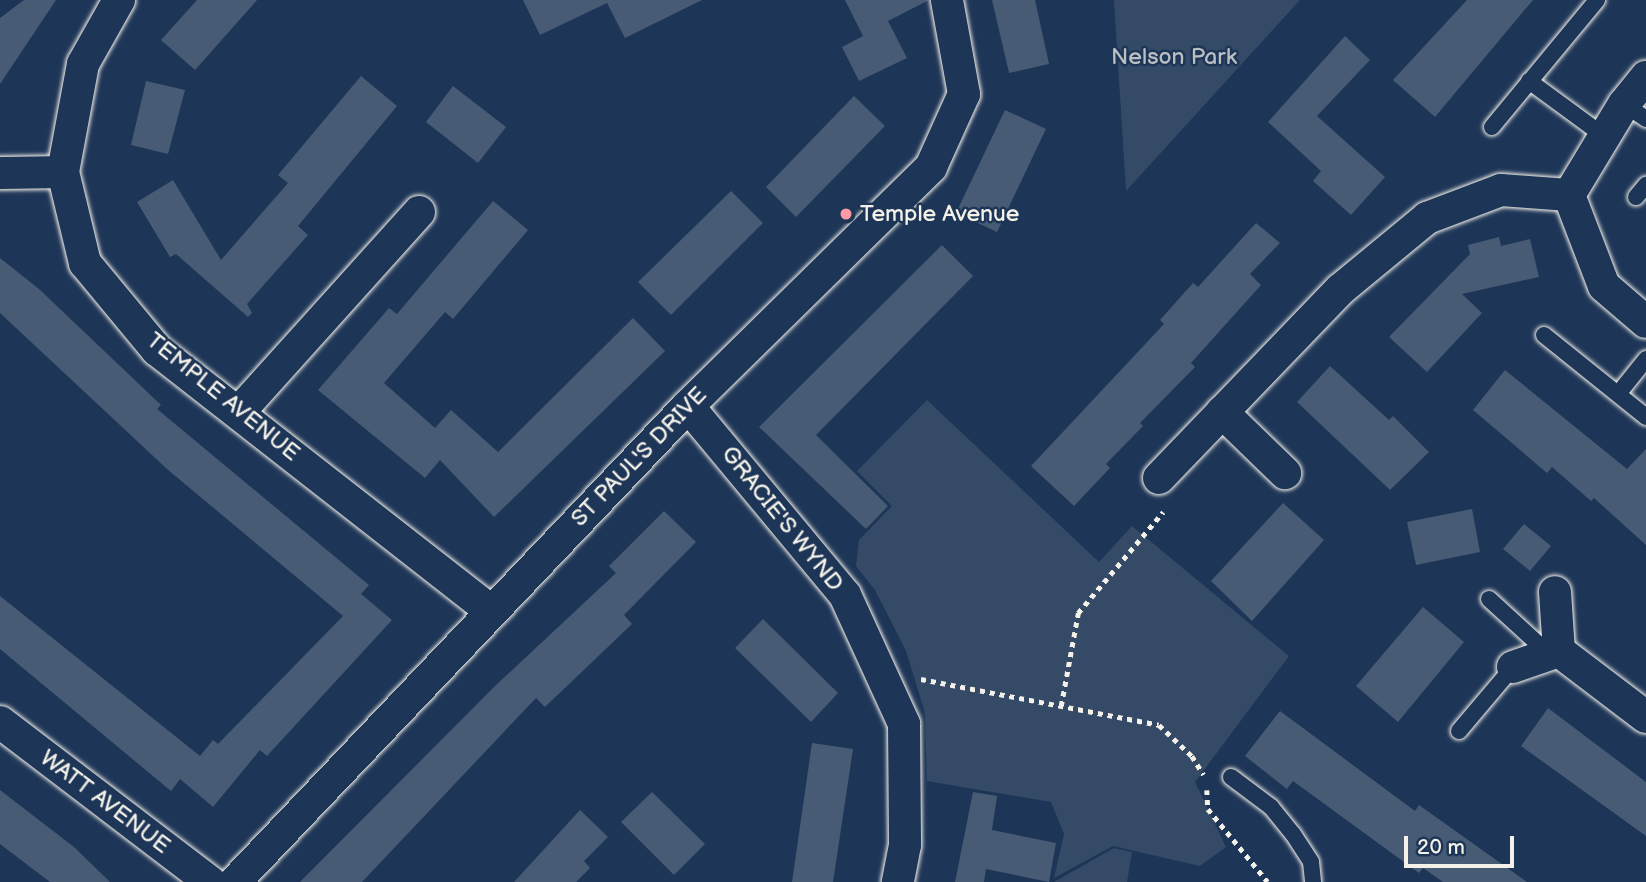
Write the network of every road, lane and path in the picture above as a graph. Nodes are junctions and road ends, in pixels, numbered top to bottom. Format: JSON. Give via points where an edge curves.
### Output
{"nodes":[{"id":1,"x":119,"y":0,"type":"edge"},
{"id":2,"x":947,"y":0,"type":"edge"},
{"id":3,"x":1597,"y":0,"type":"edge"},
{"id":4,"x":1646,"y":77,"type":"edge"},
{"id":5,"x":1529,"y":81,"type":"junction"},
{"id":6,"x":1635,"y":111,"type":"edge"},
{"id":7,"x":1492,"y":127,"type":"dead end"},
{"id":8,"x":1604,"y":136,"type":"junction"},
{"id":9,"x":63,"y":172,"type":"junction"},
{"id":10,"x":0,"y":173,"type":"edge"},
{"id":11,"x":1569,"y":195,"type":"junction"},
{"id":12,"x":419,"y":212,"type":"dead end"},
{"id":13,"x":1646,"y":322,"type":"edge"},
{"id":14,"x":1544,"y":335,"type":"dead end"},
{"id":15,"x":1646,"y":359,"type":"edge"},
{"id":16,"x":1618,"y":394,"type":"junction"},
{"id":17,"x":688,"y":405,"type":"junction"},
{"id":18,"x":239,"y":412,"type":"junction"},
{"id":19,"x":1222,"y":412,"type":"junction"},
{"id":20,"x":1646,"y":417,"type":"edge"},
{"id":21,"x":1285,"y":473,"type":"dead end"},
{"id":22,"x":1159,"y":478,"type":"joint"},
{"id":23,"x":1555,"y":592,"type":"dead end"},
{"id":24,"x":1489,"y":598,"type":"dead end"},
{"id":25,"x":491,"y":611,"type":"junction"},
{"id":26,"x":1554,"y":652,"type":"junction"},
{"id":27,"x":1513,"y":667,"type":"joint"},
{"id":28,"x":879,"y":671,"type":"junction"},
{"id":29,"x":1061,"y":706,"type":"junction"},
{"id":30,"x":1646,"y":718,"type":"edge"},
{"id":31,"x":0,"y":722,"type":"edge"},
{"id":32,"x":1459,"y":731,"type":"dead end"},
{"id":33,"x":1231,"y":778,"type":"dead end"},
{"id":34,"x":210,"y":882,"type":"edge"},
{"id":35,"x":235,"y":882,"type":"edge"},
{"id":36,"x":898,"y":882,"type":"edge"},
{"id":37,"x":1268,"y":882,"type":"edge"},
{"id":38,"x":1313,"y":882,"type":"edge"}],
"edges":[{"from":1,"to":9,"type":"street","name":"TEMPLE AVENUE","via":[[83,64]]},
{"from":2,"to":17,"type":"street","name":"ST PAUL'S DRIVE","via":[[964,94],[931,167]]},
{"from":3,"to":5,"type":"lane"},
{"from":4,"to":6,"type":"street"},
{"from":5,"to":7,"type":"lane"},
{"from":5,"to":8,"type":"lane"},
{"from":6,"to":8,"type":"street"},
{"from":8,"to":11,"type":"street"},
{"from":9,"to":10,"type":"street"},
{"from":9,"to":18,"type":"street","name":"TEMPLE AVENUE","via":[[85,263],[157,350]]},
{"from":11,"to":13,"type":"street","via":[[1605,286]]},
{"from":11,"to":19,"type":"street","via":[[1501,190],[1427,218],[1341,289]]},
{"from":12,"to":18,"type":"street"},
{"from":14,"to":16,"type":"lane"},
{"from":15,"to":16,"type":"lane"},
{"from":16,"to":20,"type":"lane"},
{"from":17,"to":25,"type":"street","name":"ST PAUL'S DRIVE"},
{"from":17,"to":28,"type":"street","name":"GRACIE'S WYND","via":[[845,595]]},
{"from":18,"to":25,"type":"street","name":"TEMPLE AVENUE"},
{"from":19,"to":21,"type":"street"},
{"from":19,"to":22,"type":"street"},
{"from":22,"to":29,"type":"path","via":[[1180,491],[1079,613]]},
{"from":23,"to":26,"type":"street"},
{"from":24,"to":26,"type":"lane"},
{"from":25,"to":35,"type":"street","name":"ST PAUL'S DRIVE"},
{"from":26,"to":27,"type":"street"},
{"from":26,"to":30,"type":"street"},
{"from":27,"to":32,"type":"lane"},
{"from":28,"to":29,"type":"path"},
{"from":28,"to":36,"type":"street","name":"GRACIE'S WYND","via":[[904,724],[905,845]]},
{"from":29,"to":37,"type":"path","via":[[1159,725],[1192,756],[1207,781],[1208,809]]},
{"from":31,"to":34,"type":"street","name":"WATT AVENUE"},
{"from":33,"to":38,"type":"lane","via":[[1271,807],[1293,834],[1311,862]]}]}
